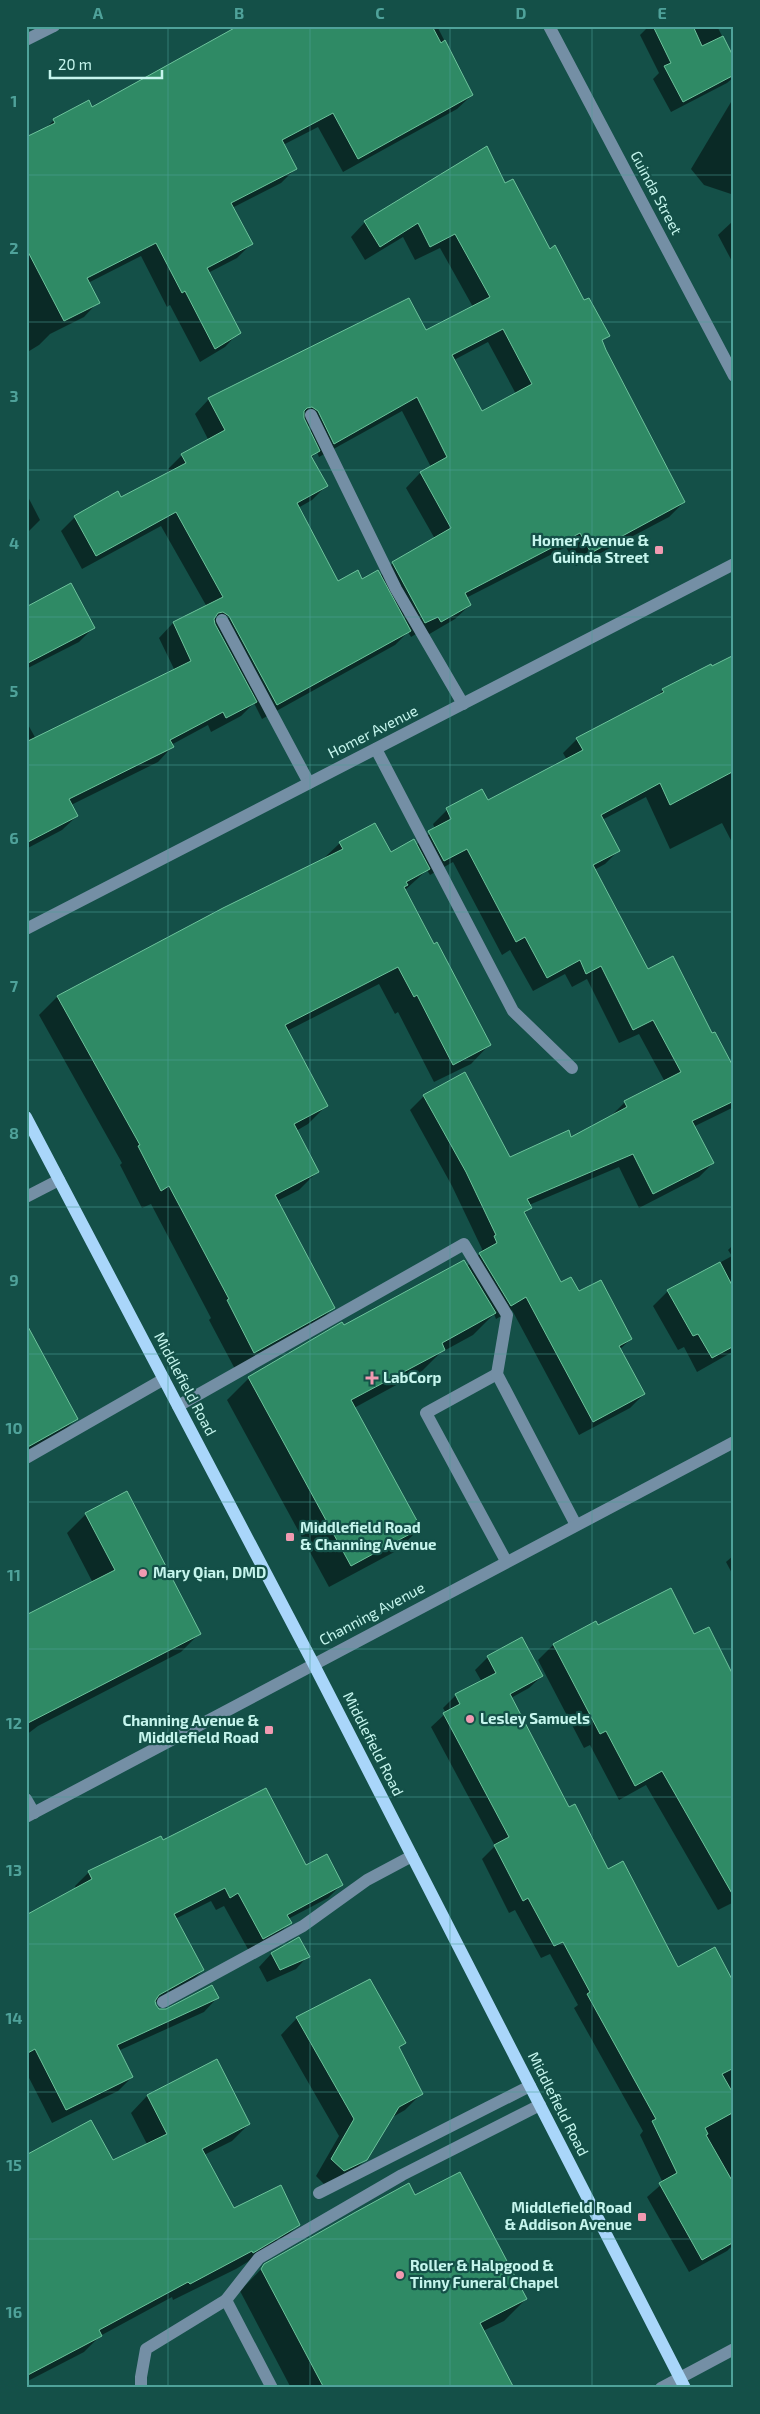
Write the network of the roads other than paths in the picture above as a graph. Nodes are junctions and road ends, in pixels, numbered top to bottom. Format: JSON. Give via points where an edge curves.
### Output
{"nodes":[{"id":1,"x":54,"y":26,"type":"edge"},
{"id":2,"x":549,"y":26,"type":"edge"},
{"id":3,"x":26,"y":40,"type":"edge"},
{"id":4,"x":734,"y":376,"type":"edge"},
{"id":5,"x":311,"y":415,"type":"dead end"},
{"id":6,"x":734,"y":564,"type":"edge"},
{"id":7,"x":222,"y":620,"type":"dead end"},
{"id":8,"x":463,"y":704,"type":"junction"},
{"id":9,"x":376,"y":749,"type":"junction"},
{"id":10,"x":309,"y":783,"type":"junction"},
{"id":11,"x":26,"y":929,"type":"edge"},
{"id":12,"x":572,"y":1068,"type":"dead end"},
{"id":13,"x":26,"y":1117,"type":"edge"},
{"id":14,"x":60,"y":1180,"type":"junction"},
{"id":15,"x":26,"y":1198,"type":"edge"},
{"id":16,"x":497,"y":1374,"type":"junction"},
{"id":17,"x":164,"y":1379,"type":"junction"},
{"id":18,"x":178,"y":1406,"type":"junction"},
{"id":19,"x":734,"y":1442,"type":"edge"},
{"id":20,"x":26,"y":1458,"type":"edge"},
{"id":21,"x":576,"y":1525,"type":"junction"},
{"id":22,"x":506,"y":1562,"type":"junction"},
{"id":23,"x":313,"y":1663,"type":"junction"},
{"id":24,"x":26,"y":1798,"type":"edge"},
{"id":25,"x":30,"y":1815,"type":"edge"},
{"id":26,"x":412,"y":1856,"type":"junction"},
{"id":27,"x":163,"y":2002,"type":"dead end"},
{"id":28,"x":530,"y":2086,"type":"junction"},
{"id":29,"x":540,"y":2105,"type":"junction"},
{"id":30,"x":319,"y":2193,"type":"dead end"},
{"id":31,"x":226,"y":2300,"type":"junction"},
{"id":32,"x":734,"y":2349,"type":"edge"},
{"id":33,"x":682,"y":2383,"type":"edge"},
{"id":34,"x":141,"y":2388,"type":"edge"},
{"id":35,"x":272,"y":2388,"type":"edge"},
{"id":36,"x":661,"y":2388,"type":"edge"}],
"edges":[{"from":1,"to":3,"type":"street"},
{"from":2,"to":4,"type":"street","name":"Guinda Street"},
{"from":5,"to":8,"type":"street","via":[[396,589]]},
{"from":6,"to":8,"type":"street","name":"Homer Avenue"},
{"from":7,"to":10,"type":"street"},
{"from":8,"to":9,"type":"street","name":"Homer Avenue"},
{"from":9,"to":10,"type":"street","name":"Homer Avenue"},
{"from":9,"to":12,"type":"street","via":[[513,1011]]},
{"from":10,"to":11,"type":"street","name":"Homer Avenue"},
{"from":13,"to":14,"type":"main road","name":"Middlefield Road"},
{"from":14,"to":15,"type":"street"},
{"from":14,"to":17,"type":"main road","name":"Middlefield Road"},
{"from":16,"to":18,"type":"street","via":[[507,1315],[464,1244]]},
{"from":16,"to":21,"type":"street"},
{"from":16,"to":22,"type":"street","via":[[426,1413]]},
{"from":17,"to":18,"type":"main road","name":"Middlefield Road"},
{"from":17,"to":20,"type":"street"},
{"from":18,"to":23,"type":"main road","name":"Middlefield Road"},
{"from":19,"to":21,"type":"street","name":"Channing Avenue"},
{"from":21,"to":22,"type":"street","name":"Channing Avenue"},
{"from":22,"to":23,"type":"street","name":"Channing Avenue"},
{"from":23,"to":25,"type":"street","name":"Channing Avenue"},
{"from":23,"to":26,"type":"main road","name":"Middlefield Road"},
{"from":24,"to":25,"type":"street"},
{"from":26,"to":27,"type":"street","via":[[367,1880],[303,1926]]},
{"from":26,"to":28,"type":"main road","name":"Middlefield Road"},
{"from":28,"to":29,"type":"main road","name":"Middlefield Road"},
{"from":28,"to":30,"type":"street"},
{"from":29,"to":31,"type":"street","via":[[402,2175],[259,2258]]},
{"from":29,"to":33,"type":"main road","name":"Middlefield Road"},
{"from":31,"to":34,"type":"street","via":[[146,2349]]},
{"from":31,"to":35,"type":"street"},
{"from":32,"to":33,"type":"street"},
{"from":33,"to":36,"type":"street"}]}
